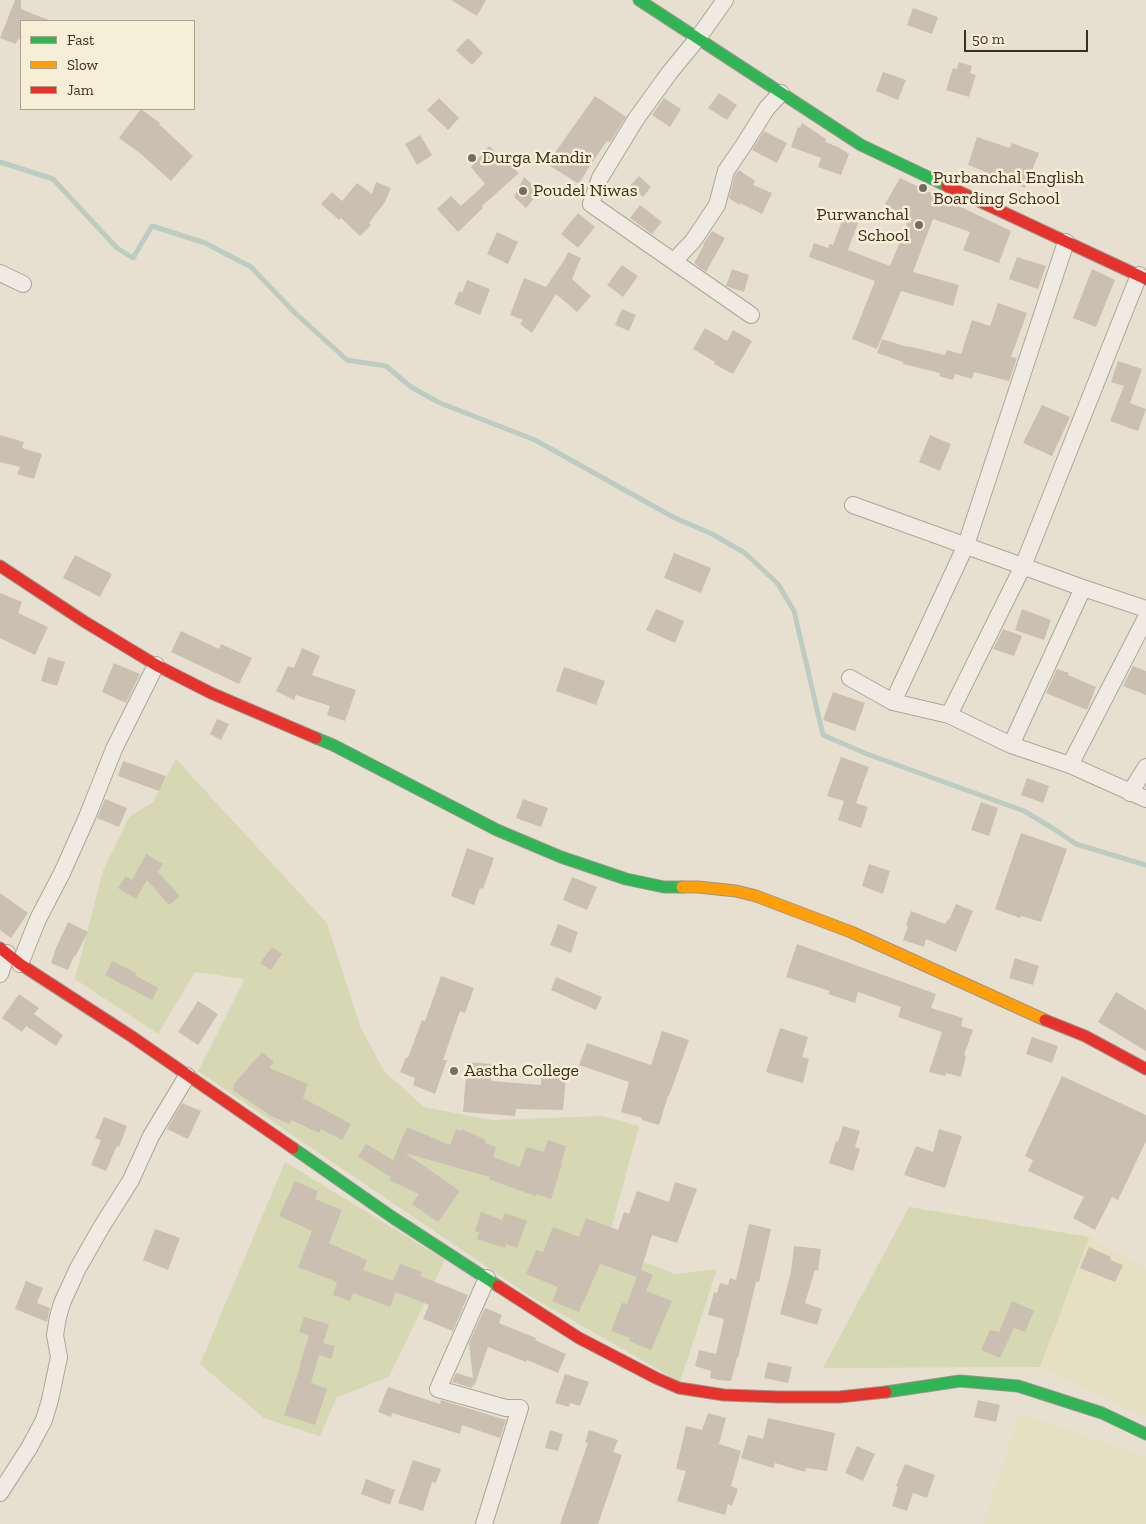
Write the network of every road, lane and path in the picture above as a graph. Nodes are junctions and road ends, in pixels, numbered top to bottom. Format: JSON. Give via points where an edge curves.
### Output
{"nodes":[{"id":1,"x":639,"y":0,"type":"edge"},
{"id":2,"x":725,"y":0,"type":"edge"},
{"id":3,"x":698,"y":38,"type":"junction"},
{"id":4,"x":781,"y":93,"type":"junction"},
{"id":5,"x":1066,"y":242,"type":"junction"},
{"id":6,"x":674,"y":261,"type":"junction"},
{"id":7,"x":0,"y":273,"type":"edge"},
{"id":8,"x":1142,"y":277,"type":"edge"},
{"id":9,"x":23,"y":284,"type":"dead end"},
{"id":10,"x":751,"y":315,"type":"dead end"},
{"id":11,"x":853,"y":505,"type":"dead end"},
{"id":12,"x":966,"y":545,"type":"junction"},
{"id":13,"x":0,"y":566,"type":"edge"},
{"id":14,"x":1023,"y":566,"type":"junction"},
{"id":15,"x":1084,"y":588,"type":"junction"},
{"id":16,"x":1146,"y":609,"type":"edge"},
{"id":17,"x":1146,"y":618,"type":"edge"},
{"id":18,"x":156,"y":666,"type":"junction"},
{"id":19,"x":850,"y":678,"type":"dead end"},
{"id":20,"x":893,"y":702,"type":"junction"},
{"id":21,"x":949,"y":716,"type":"junction"},
{"id":22,"x":1011,"y":745,"type":"junction"},
{"id":23,"x":1070,"y":765,"type":"junction"},
{"id":24,"x":1146,"y":766,"type":"edge"},
{"id":25,"x":1130,"y":793,"type":"junction"},
{"id":26,"x":1146,"y":799,"type":"edge"},
{"id":27,"x":4,"y":950,"type":"edge"},
{"id":28,"x":20,"y":964,"type":"junction"},
{"id":29,"x":0,"y":974,"type":"edge"},
{"id":30,"x":1146,"y":1069,"type":"edge"},
{"id":31,"x":187,"y":1076,"type":"junction"},
{"id":32,"x":487,"y":1278,"type":"junction"},
{"id":33,"x":1146,"y":1434,"type":"edge"},
{"id":34,"x":0,"y":1493,"type":"edge"},
{"id":35,"x":484,"y":1524,"type":"edge"}],
"edges":[{"from":1,"to":3,"type":"street"},
{"from":2,"to":3,"type":"street"},
{"from":3,"to":4,"type":"street"},
{"from":3,"to":6,"type":"street","via":[[636,119],[600,178],[591,204]]},
{"from":4,"to":5,"type":"street","via":[[861,145]]},
{"from":4,"to":6,"type":"street","via":[[767,108],[726,171],[717,205]]},
{"from":5,"to":8,"type":"street"},
{"from":5,"to":12,"type":"street"},
{"from":6,"to":10,"type":"street"},
{"from":7,"to":9,"type":"street"},
{"from":8,"to":14,"type":"street"},
{"from":11,"to":12,"type":"street"},
{"from":12,"to":14,"type":"street"},
{"from":12,"to":20,"type":"street"},
{"from":13,"to":18,"type":"street"},
{"from":14,"to":15,"type":"street"},
{"from":14,"to":21,"type":"street"},
{"from":15,"to":16,"type":"street"},
{"from":15,"to":22,"type":"street"},
{"from":17,"to":23,"type":"street"},
{"from":18,"to":28,"type":"street","via":[[114,749]]},
{"from":18,"to":30,"type":"street","via":[[211,693],[333,744],[473,818],[561,857],[655,886],[698,887],[756,896],[851,932],[1085,1036]]},
{"from":19,"to":20,"type":"street"},
{"from":20,"to":21,"type":"street"},
{"from":21,"to":22,"type":"street"},
{"from":22,"to":23,"type":"street"},
{"from":23,"to":25,"type":"street"},
{"from":24,"to":25,"type":"street"},
{"from":25,"to":26,"type":"street"},
{"from":27,"to":28,"type":"street"},
{"from":27,"to":29,"type":"street"},
{"from":28,"to":31,"type":"street"},
{"from":31,"to":32,"type":"street"},
{"from":31,"to":34,"type":"street","via":[[151,1136],[131,1180],[102,1226],[62,1303],[55,1335],[59,1357],[44,1420]]},
{"from":32,"to":33,"type":"street","via":[[579,1338],[679,1388],[724,1395],[839,1397],[960,1381],[1018,1386],[1102,1413]]},
{"from":32,"to":35,"type":"street","via":[[438,1389],[506,1408],[520,1408]]}]}
